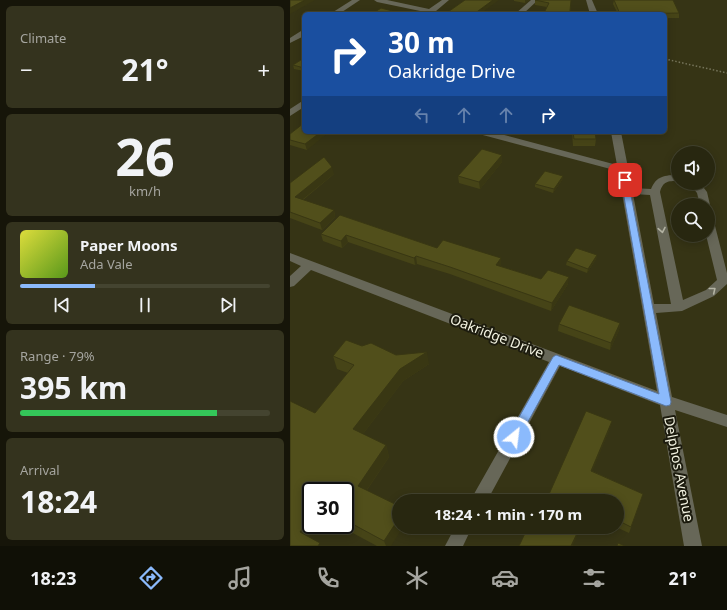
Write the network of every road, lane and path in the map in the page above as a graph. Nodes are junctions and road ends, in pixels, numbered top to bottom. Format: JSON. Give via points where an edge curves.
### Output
{"nodes":[{"id":1,"x":358,"y":0,"type":"edge"},
{"id":2,"x":377,"y":0,"type":"edge"},
{"id":3,"x":446,"y":0,"type":"edge"},
{"id":4,"x":535,"y":0,"type":"edge"},
{"id":5,"x":589,"y":0,"type":"edge"},
{"id":6,"x":337,"y":12,"type":"edge"},
{"id":7,"x":425,"y":12,"type":"edge"},
{"id":8,"x":430,"y":12,"type":"edge"},
{"id":9,"x":521,"y":12,"type":"edge"},
{"id":10,"x":593,"y":12,"type":"edge"},
{"id":11,"x":302,"y":34,"type":"edge"},
{"id":12,"x":290,"y":41,"type":"edge"},
{"id":13,"x":667,"y":59,"type":"edge"},
{"id":14,"x":727,"y":73,"type":"edge"},
{"id":15,"x":302,"y":104,"type":"edge"},
{"id":16,"x":290,"y":113,"type":"edge"},
{"id":17,"x":490,"y":134,"type":"edge"},
{"id":18,"x":616,"y":134,"type":"edge"},
{"id":19,"x":622,"y":169,"type":"junction"},
{"id":20,"x":671,"y":178,"type":"edge"},
{"id":21,"x":627,"y":191,"type":"junction"},
{"id":22,"x":655,"y":192,"type":"junction"},
{"id":23,"x":714,"y":242,"type":"edge"},
{"id":24,"x":290,"y":257,"type":"edge"},
{"id":25,"x":310,"y":264,"type":"junction"},
{"id":26,"x":290,"y":283,"type":"edge"},
{"id":27,"x":678,"y":308,"type":"junction"},
{"id":28,"x":649,"y":309,"type":"junction"},
{"id":29,"x":556,"y":360,"type":"junction"},
{"id":30,"x":666,"y":402,"type":"junction"},
{"id":31,"x":727,"y":421,"type":"edge"},
{"id":32,"x":482,"y":494,"type":"edge"},
{"id":33,"x":460,"y":534,"type":"edge"},
{"id":34,"x":454,"y":546,"type":"edge"},
{"id":35,"x":693,"y":546,"type":"edge"}],
"edges":[{"from":1,"to":6,"type":"street"},
{"from":2,"to":7,"type":"street"},
{"from":3,"to":8,"type":"street"},
{"from":4,"to":9,"type":"street"},
{"from":5,"to":10,"type":"street"},
{"from":11,"to":12,"type":"street"},
{"from":13,"to":14,"type":"path"},
{"from":15,"to":16,"type":"street"},
{"from":17,"to":19,"type":"street"},
{"from":18,"to":19,"type":"street","name":"Delphos Avenue"},
{"from":19,"to":21,"type":"street","name":"Delphos Avenue"},
{"from":20,"to":22,"type":"street","via":[[664,178],[656,184]]},
{"from":21,"to":22,"type":"street"},
{"from":21,"to":28,"type":"street","name":"Delphos Avenue"},
{"from":22,"to":27,"type":"street","one_way":true},
{"from":27,"to":23,"type":"street","one_way":true,"via":[[710,293],[723,281]]},
{"from":24,"to":25,"type":"street","name":"Oakridge Drive"},
{"from":25,"to":26,"type":"street"},
{"from":25,"to":29,"type":"street","name":"Oakridge Drive"},
{"from":27,"to":28,"type":"street"},
{"from":28,"to":30,"type":"street","name":"Delphos Avenue"},
{"from":29,"to":30,"type":"street","name":"Oakridge Drive"},
{"from":29,"to":32,"type":"street"},
{"from":30,"to":31,"type":"street","name":"Oakridge Drive"},
{"from":30,"to":35,"type":"street","name":"Delphos Avenue","via":[[672,423]]},
{"from":33,"to":34,"type":"street"}]}
